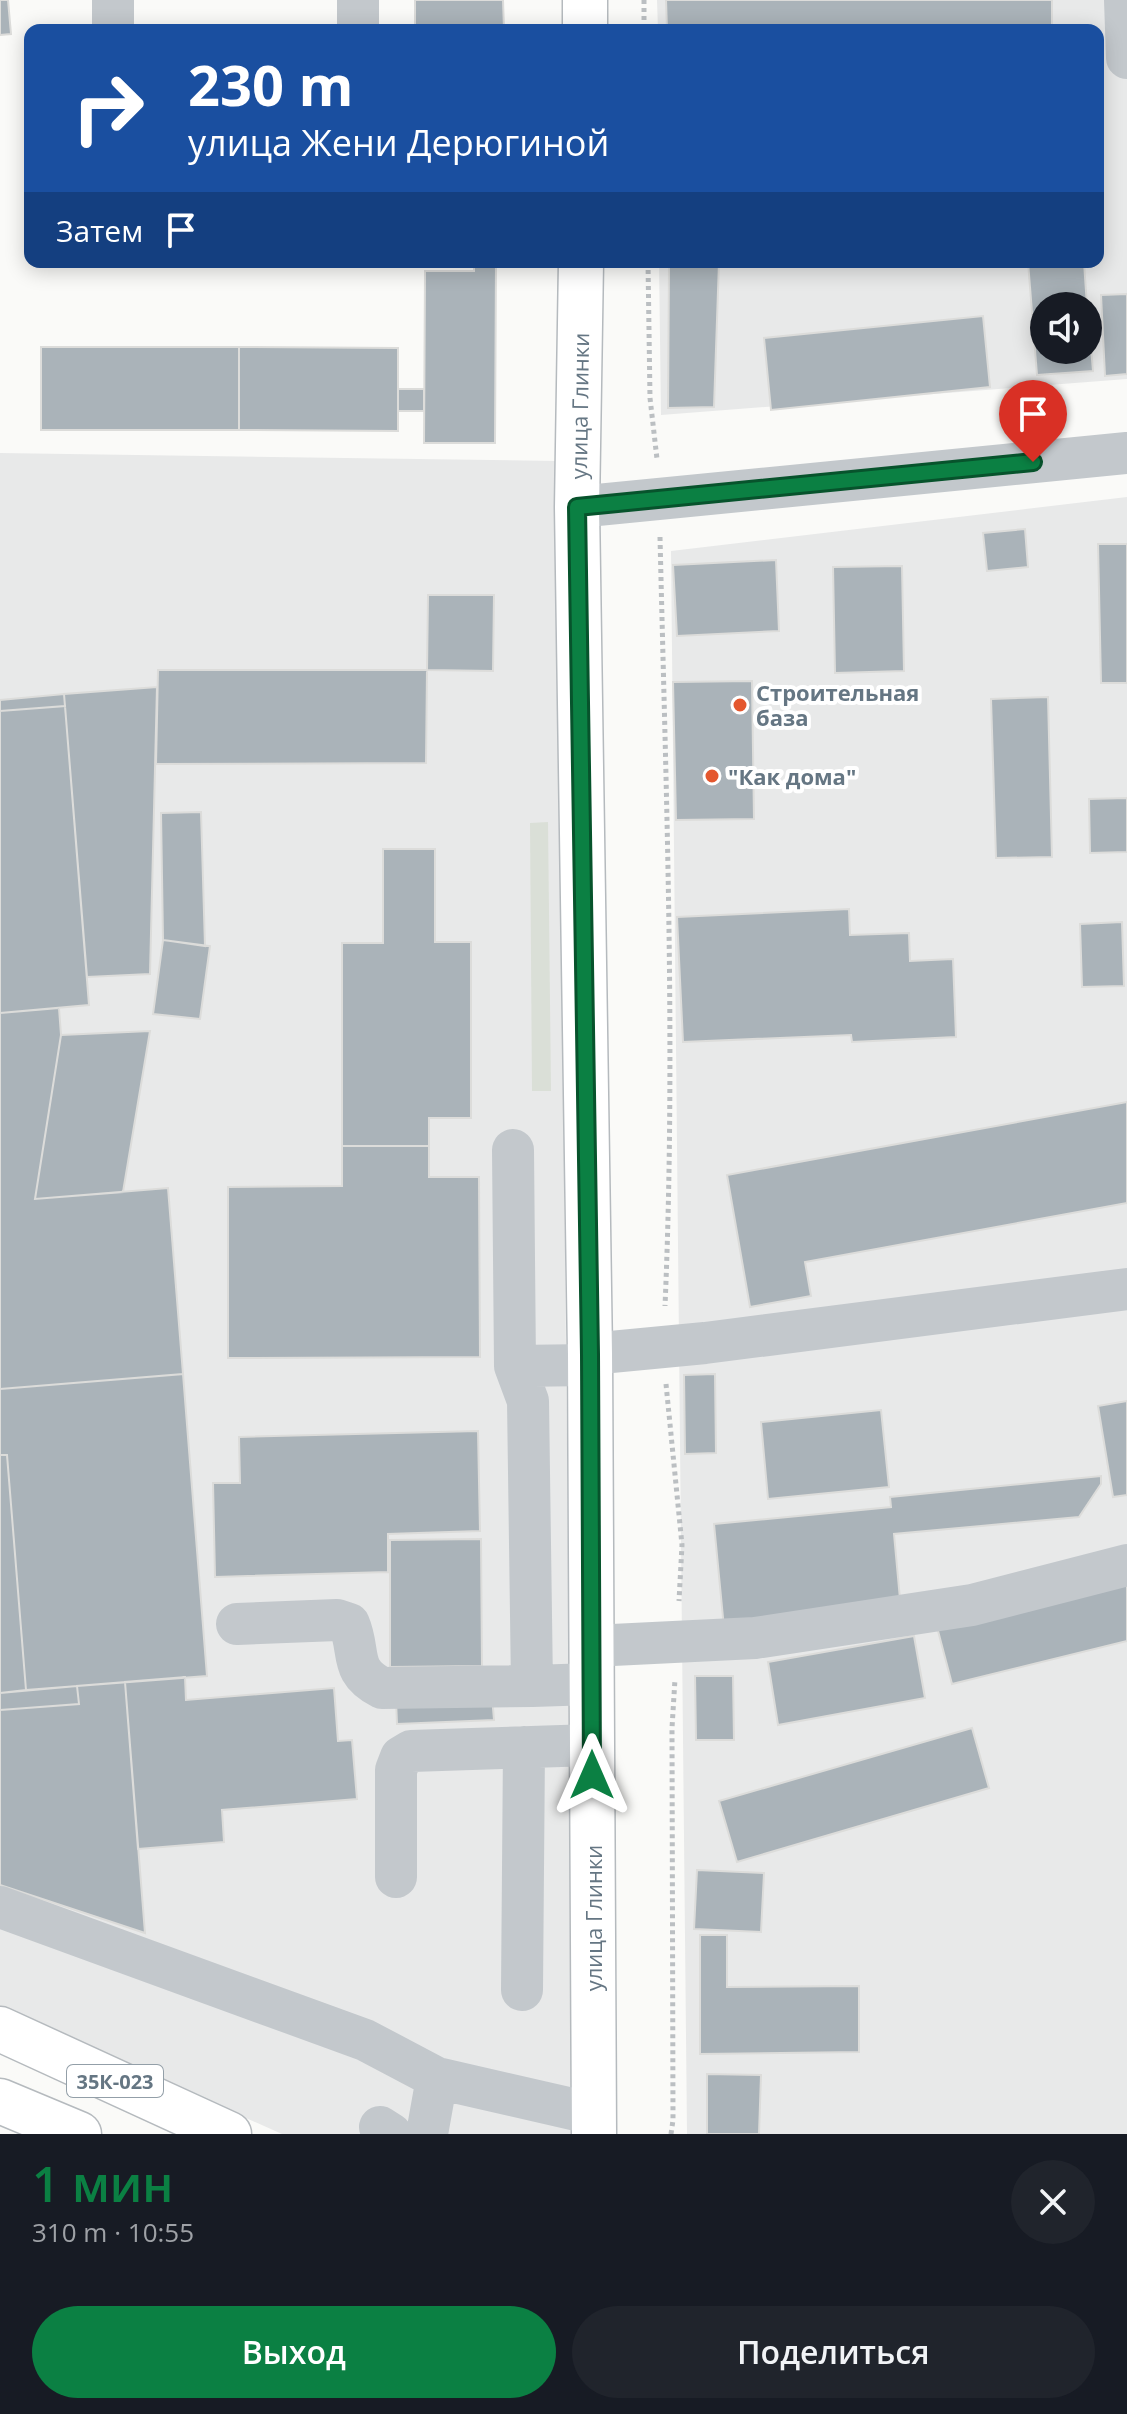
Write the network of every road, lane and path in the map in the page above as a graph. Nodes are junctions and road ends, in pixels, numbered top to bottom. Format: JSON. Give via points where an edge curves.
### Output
{"nodes":[{"id":1,"x":113,"y":0,"type":"edge"},
{"id":2,"x":358,"y":0,"type":"edge"},
{"id":3,"x":585,"y":0,"type":"edge"},
{"id":4,"x":644,"y":0,"type":"edge"},
{"id":5,"x":1125,"y":0,"type":"edge"},
{"id":6,"x":113,"y":24,"type":"edge"},
{"id":7,"x":358,"y":24,"type":"edge"},
{"id":8,"x":585,"y":24,"type":"edge"},
{"id":9,"x":644,"y":24,"type":"edge"},
{"id":10,"x":1127,"y":58,"type":"edge"},
{"id":11,"x":581,"y":268,"type":"edge"},
{"id":12,"x":648,"y":268,"type":"edge"},
{"id":13,"x":1127,"y":453,"type":"edge"},
{"id":14,"x":659,"y":499,"type":"junction"},
{"id":15,"x":577,"y":507,"type":"junction"},
{"id":16,"x":513,"y":1150,"type":"dead end"},
{"id":17,"x":1127,"y":1289,"type":"edge"},
{"id":18,"x":663,"y":1347,"type":"junction"},
{"id":19,"x":590,"y":1360,"type":"junction"},
{"id":20,"x":515,"y":1366,"type":"junction"},
{"id":21,"x":1127,"y":1565,"type":"edge"},
{"id":22,"x":678,"y":1606,"type":"dead end"},
{"id":23,"x":237,"y":1624,"type":"dead end"},
{"id":24,"x":592,"y":1665,"type":"junction"},
{"id":25,"x":675,"y":1667,"type":"dead end"},
{"id":26,"x":532,"y":1686,"type":"junction"},
{"id":27,"x":592,"y":1745,"type":"junction"},
{"id":28,"x":524,"y":1747,"type":"junction"},
{"id":29,"x":396,"y":1877,"type":"dead end"},
{"id":30,"x":0,"y":1907,"type":"edge"},
{"id":31,"x":522,"y":1990,"type":"dead end"},
{"id":32,"x":0,"y":2029,"type":"edge"},
{"id":33,"x":437,"y":2078,"type":"junction"},
{"id":34,"x":10,"y":2113,"type":"edge"},
{"id":35,"x":594,"y":2124,"type":"edge"},
{"id":36,"x":79,"y":2134,"type":"edge"},
{"id":37,"x":229,"y":2134,"type":"edge"},
{"id":38,"x":427,"y":2134,"type":"edge"},
{"id":39,"x":671,"y":2134,"type":"edge"}],
"edges":[{"from":1,"to":6,"type":"street"},
{"from":2,"to":7,"type":"street"},
{"from":3,"to":8,"type":"main road"},
{"from":4,"to":9,"type":"path"},
{"from":5,"to":10,"type":"street"},
{"from":11,"to":15,"type":"main road","name":"улица Глинки"},
{"from":12,"to":14,"type":"path","via":[[650,398]]},
{"from":13,"to":14,"type":"street"},
{"from":14,"to":15,"type":"street"},
{"from":14,"to":18,"type":"path","via":[[671,1023]]},
{"from":15,"to":19,"type":"main road","name":"улица Глинки"},
{"from":16,"to":20,"type":"street"},
{"from":17,"to":18,"type":"street"},
{"from":18,"to":19,"type":"street"},
{"from":18,"to":22,"type":"path","via":[[682,1545]]},
{"from":19,"to":20,"type":"street"},
{"from":19,"to":24,"type":"main road","name":"улица Глинки"},
{"from":20,"to":26,"type":"street","via":[[528,1401]]},
{"from":21,"to":24,"type":"street","via":[[972,1605]]},
{"from":23,"to":26,"type":"street","via":[[349,1624],[359,1669],[382,1688]]},
{"from":24,"to":26,"type":"street"},
{"from":24,"to":27,"type":"main road","name":"улица Глинки"},
{"from":25,"to":39,"type":"path"},
{"from":27,"to":28,"type":"street"},
{"from":27,"to":35,"type":"main road","name":"улица Глинки"},
{"from":28,"to":29,"type":"street","via":[[411,1751],[401,1757],[396,1770]]},
{"from":28,"to":31,"type":"street"},
{"from":30,"to":33,"type":"street","via":[[365,2040]]},
{"from":32,"to":37,"type":"main road","number":"35К-023"},
{"from":33,"to":35,"type":"street"},
{"from":33,"to":38,"type":"street"},
{"from":34,"to":36,"type":"main road","number":"35К-023"}]}
